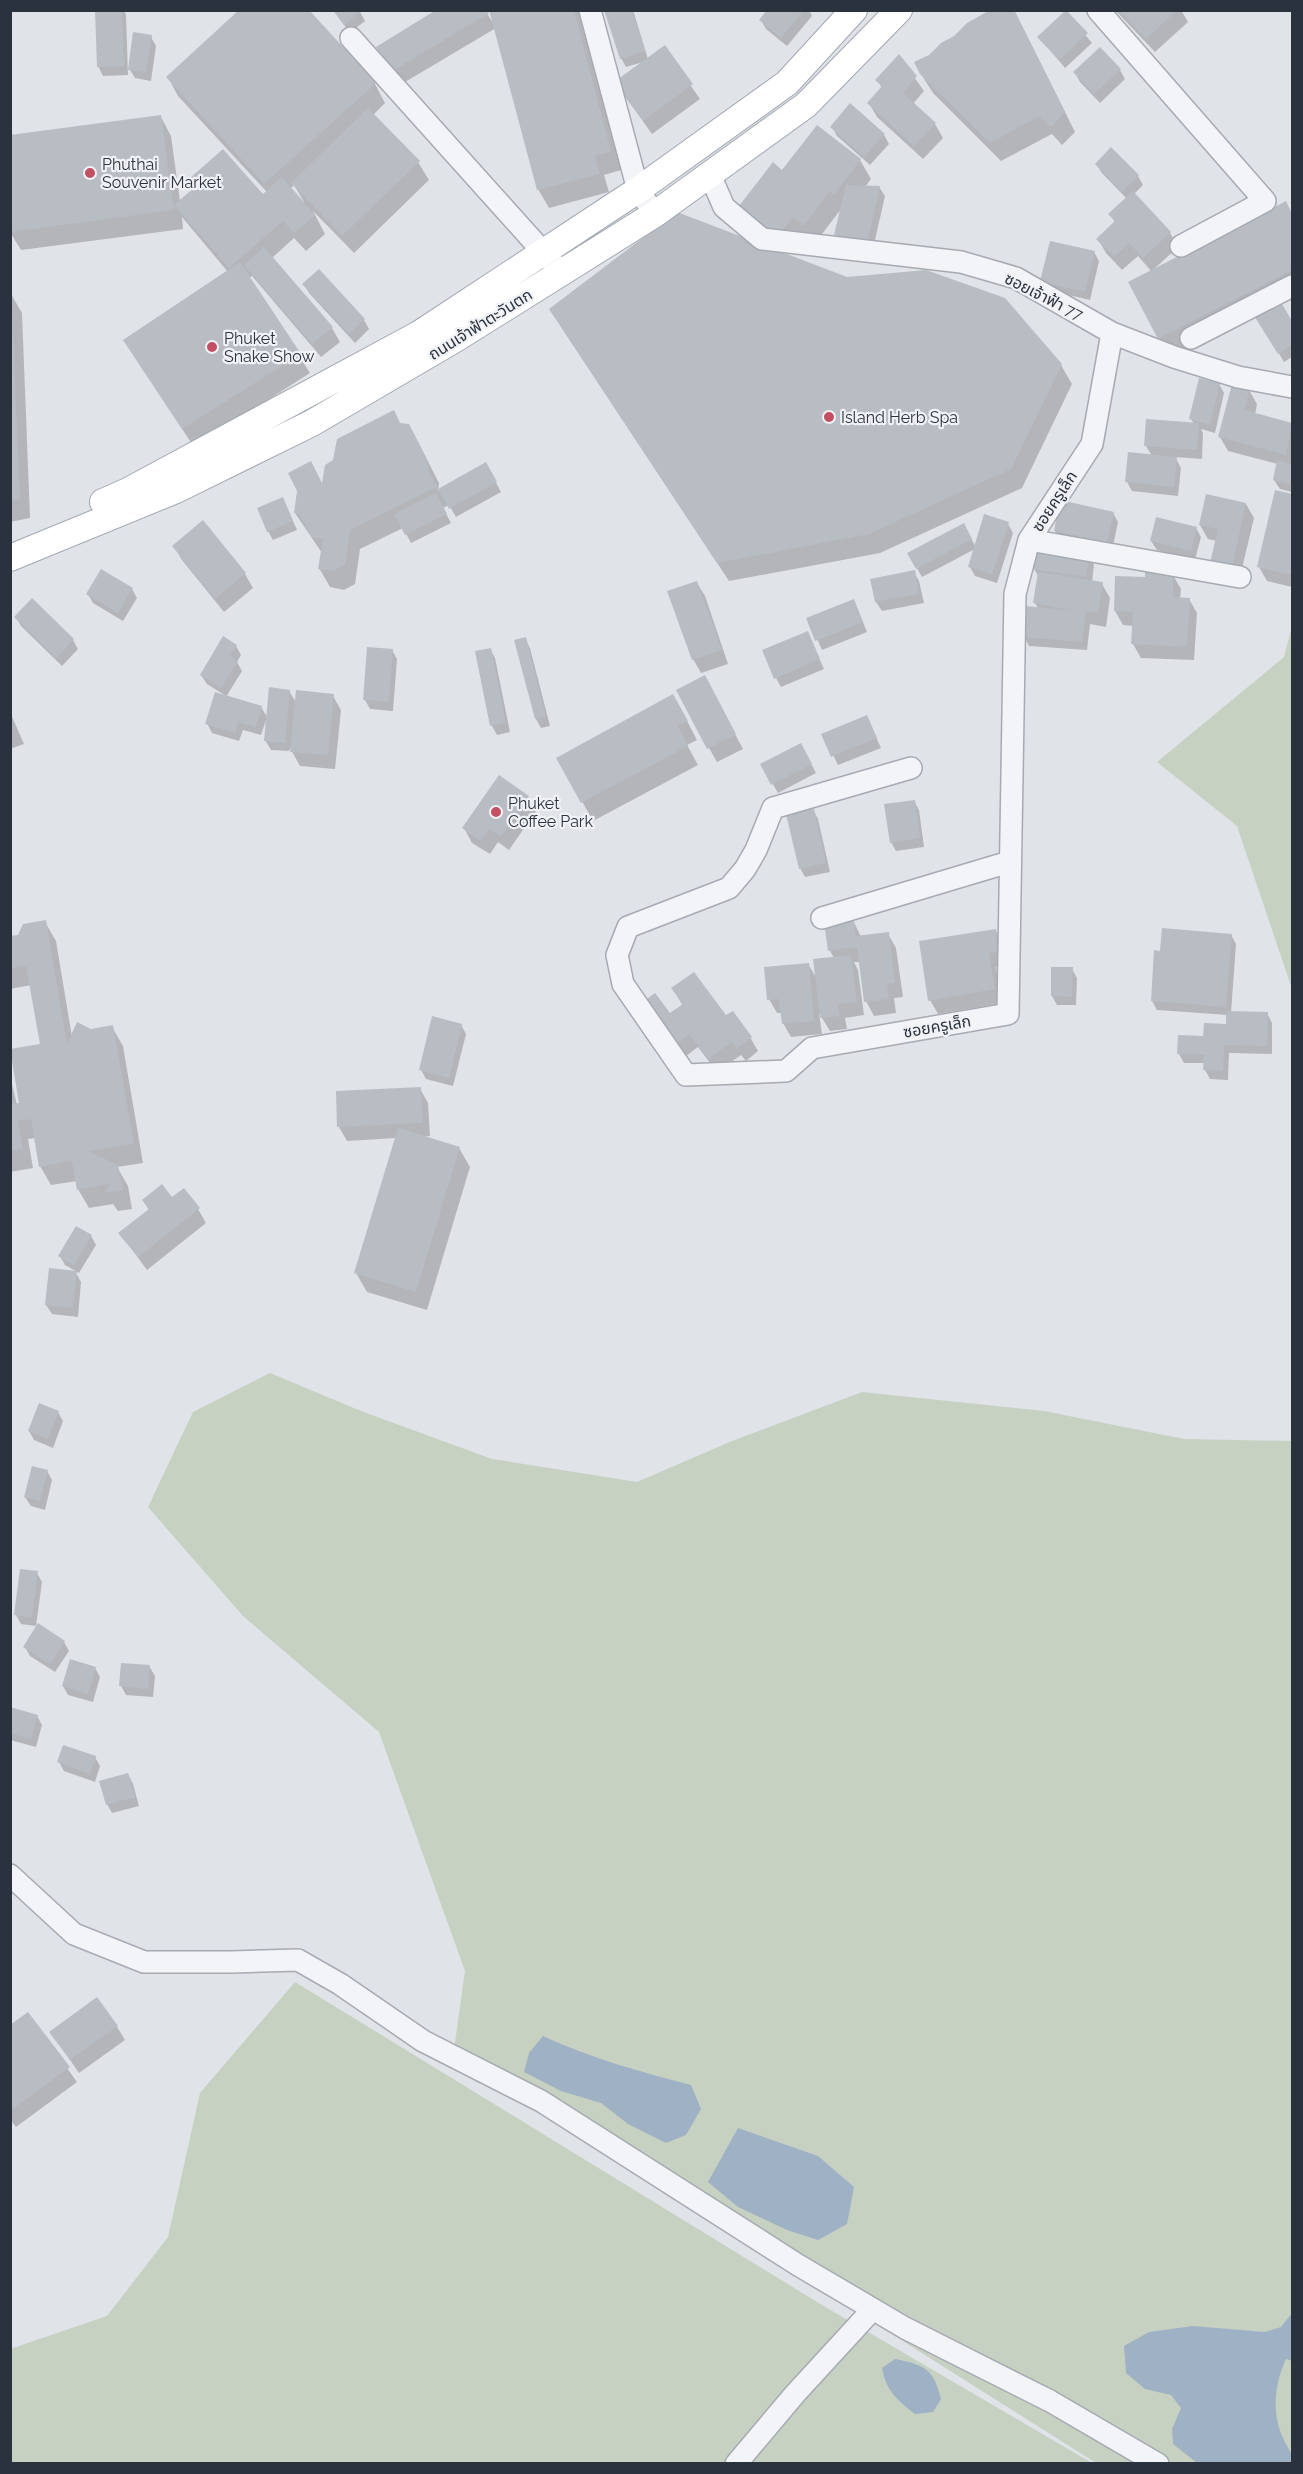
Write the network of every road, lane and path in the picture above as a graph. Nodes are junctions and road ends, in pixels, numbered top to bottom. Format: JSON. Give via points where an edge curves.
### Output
{"nodes":[{"id":1,"x":590,"y":10,"type":"edge"},
{"id":2,"x":854,"y":10,"type":"edge"},
{"id":3,"x":899,"y":10,"type":"edge"},
{"id":4,"x":1098,"y":10,"type":"edge"},
{"id":5,"x":351,"y":38,"type":"dead end"},
{"id":6,"x":710,"y":175,"type":"junction"},
{"id":7,"x":638,"y":189,"type":"junction"},
{"id":8,"x":655,"y":214,"type":"junction"},
{"id":9,"x":1181,"y":246,"type":"dead end"},
{"id":10,"x":544,"y":251,"type":"junction"},
{"id":11,"x":561,"y":273,"type":"junction"},
{"id":12,"x":1293,"y":286,"type":"edge"},
{"id":13,"x":1112,"y":333,"type":"junction"},
{"id":14,"x":1191,"y":338,"type":"dead end"},
{"id":15,"x":1293,"y":387,"type":"edge"},
{"id":16,"x":10,"y":539,"type":"edge"},
{"id":17,"x":1029,"y":540,"type":"junction"},
{"id":18,"x":10,"y":558,"type":"edge"},
{"id":19,"x":1240,"y":577,"type":"dead end"},
{"id":20,"x":911,"y":768,"type":"dead end"},
{"id":21,"x":1009,"y":862,"type":"junction"},
{"id":22,"x":822,"y":918,"type":"dead end"},
{"id":23,"x":10,"y":1875,"type":"edge"},
{"id":24,"x":873,"y":2309,"type":"junction"},
{"id":25,"x":736,"y":2463,"type":"edge"},
{"id":26,"x":1158,"y":2463,"type":"edge"}],
"edges":[{"from":1,"to":7,"type":"street"},
{"from":2,"to":7,"type":"main road","name":"ถนนเจ้าฟ้าตะวันตก","via":[[787,83]]},
{"from":3,"to":6,"type":"main road","name":"ถนนเจ้าฟ้าตะวันตก","via":[[806,105]]},
{"from":4,"to":9,"type":"street","via":[[1265,201]]},
{"from":5,"to":10,"type":"street"},
{"from":6,"to":8,"type":"main road","name":"ถนนเจ้าฟ้าตะวันตก"},
{"from":6,"to":13,"type":"street","name":"ซอยเจ้าฟ้า 77","via":[[724,207],[762,239],[961,262],[1016,278]]},
{"from":7,"to":8,"type":"street"},
{"from":7,"to":10,"type":"main road","name":"ถนนเจ้าฟ้าตะวันตก"},
{"from":8,"to":11,"type":"main road","name":"ถนนเจ้าฟ้าตะวันตก"},
{"from":10,"to":11,"type":"street"},
{"from":10,"to":16,"type":"main road","name":"ถนนเจ้าฟ้าตะวันตก","via":[[419,333],[138,486]]},
{"from":11,"to":18,"type":"main road","name":"ถนนเจ้าฟ้าตะวันตก","via":[[312,423],[177,490]]},
{"from":12,"to":14,"type":"street"},
{"from":13,"to":15,"type":"street","name":"ซอยเจ้าฟ้า 77","via":[[1238,377]]},
{"from":13,"to":17,"type":"street","name":"ซอยครูเล็ก","via":[[1092,444]]},
{"from":17,"to":19,"type":"street"},
{"from":17,"to":21,"type":"street","name":"ซอยครูเล็ก","via":[[1015,594]]},
{"from":20,"to":21,"type":"street","name":"ซอยครูเล็ก","via":[[773,808],[756,850],[729,888],[628,927],[617,955],[623,984],[686,1075],[786,1071],[813,1048],[1008,1014]]},
{"from":21,"to":22,"type":"street"},
{"from":23,"to":24,"type":"street","via":[[74,1934],[144,1962],[298,1960],[423,2042],[541,2101]]},
{"from":24,"to":25,"type":"street"},
{"from":24,"to":26,"type":"street","via":[[1050,2401]]}]}
